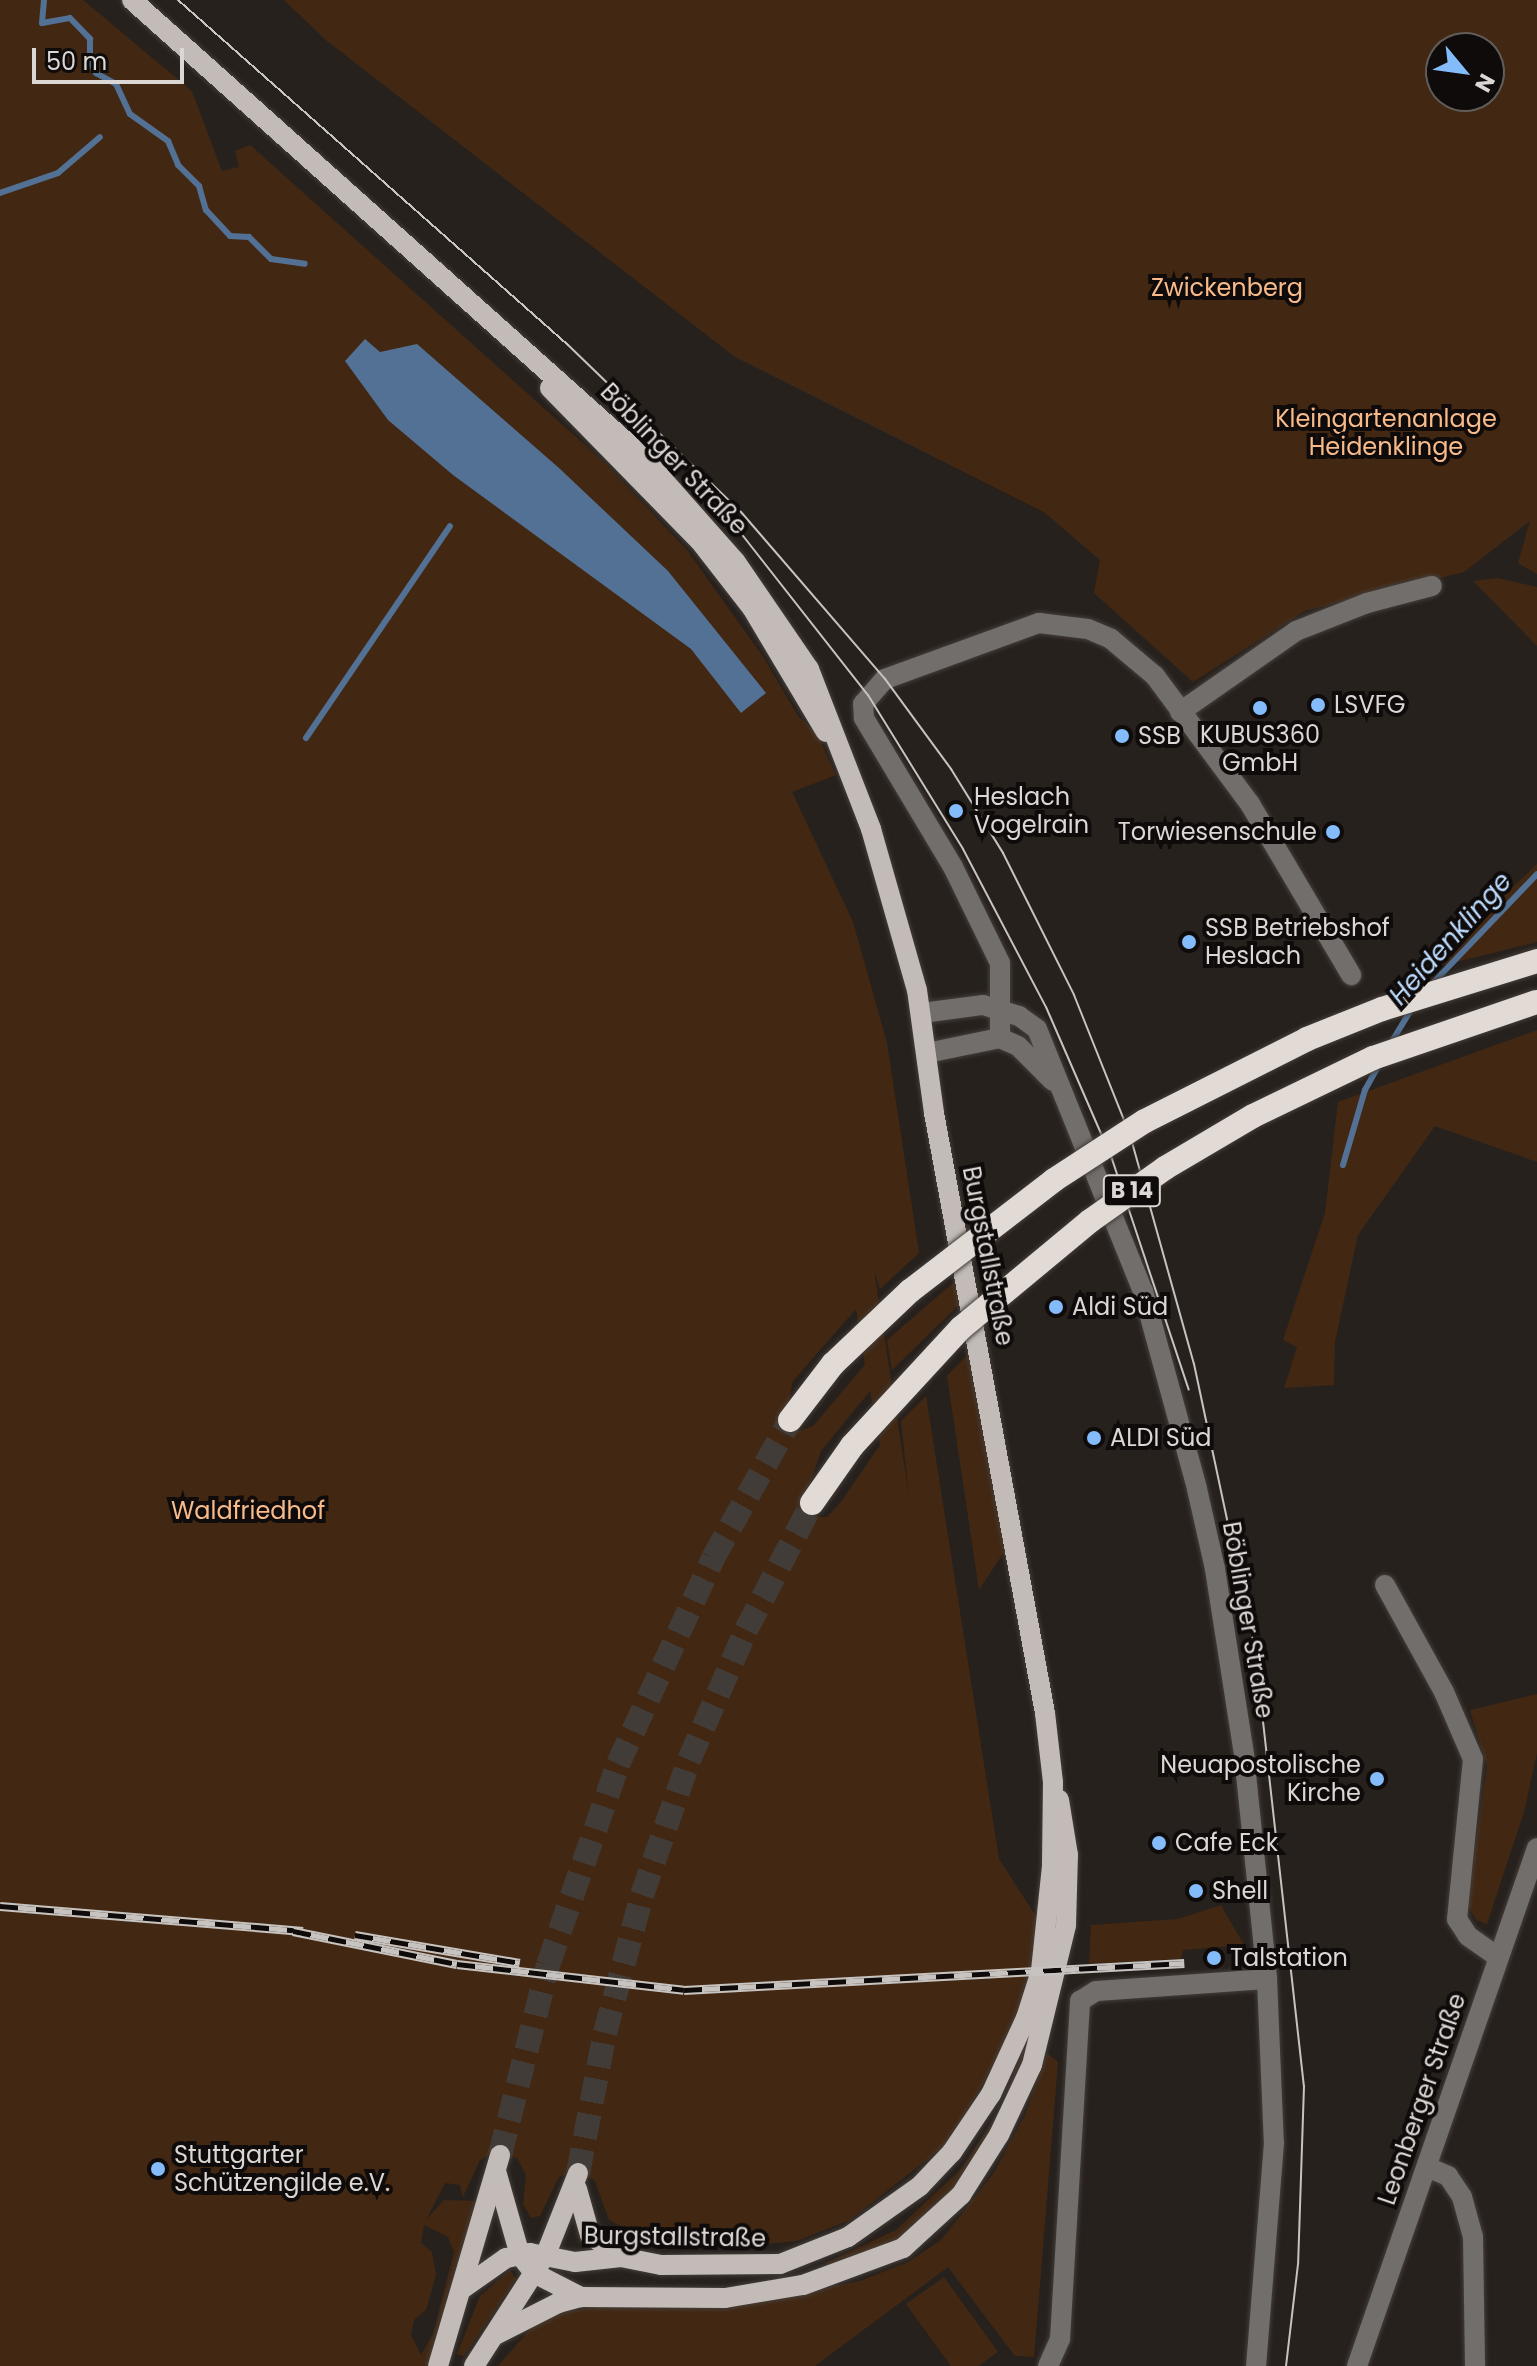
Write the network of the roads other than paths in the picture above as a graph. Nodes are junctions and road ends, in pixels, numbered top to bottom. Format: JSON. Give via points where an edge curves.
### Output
{"nodes":[{"id":1,"x":114,"y":0,"type":"edge"},
{"id":2,"x":132,"y":0,"type":"edge"},
{"id":3,"x":1432,"y":586,"type":"dead end"},
{"id":4,"x":1180,"y":712,"type":"junction"},
{"id":5,"x":838,"y":748,"type":"junction"},
{"id":6,"x":1537,"y":961,"type":"edge"},
{"id":7,"x":1351,"y":975,"type":"dead end"},
{"id":8,"x":1537,"y":1002,"type":"edge"},
{"id":9,"x":1001,"y":1009,"type":"junction"},
{"id":10,"x":922,"y":1013,"type":"junction"},
{"id":11,"x":1000,"y":1038,"type":"junction"},
{"id":12,"x":927,"y":1053,"type":"junction"},
{"id":13,"x":1066,"y":1096,"type":"junction"},
{"id":14,"x":790,"y":1420,"type":"tunnel mouth"},
{"id":15,"x":812,"y":1503,"type":"tunnel mouth"},
{"id":16,"x":1385,"y":1585,"type":"dead end"},
{"id":17,"x":1053,"y":1782,"type":"junction"},
{"id":18,"x":1537,"y":1848,"type":"edge"},
{"id":19,"x":1497,"y":1956,"type":"junction"},
{"id":20,"x":1267,"y":1979,"type":"junction"},
{"id":21,"x":1427,"y":2167,"type":"junction"},
{"id":22,"x":546,"y":2254,"type":"junction"},
{"id":23,"x":520,"y":2255,"type":"junction"},
{"id":24,"x":621,"y":2257,"type":"junction"},
{"id":25,"x":534,"y":2273,"type":"junction"},
{"id":26,"x":462,"y":2289,"type":"junction"},
{"id":27,"x":581,"y":2297,"type":"junction"},
{"id":28,"x":494,"y":2335,"type":"junction"},
{"id":29,"x":438,"y":2366,"type":"edge"},
{"id":30,"x":474,"y":2366,"type":"edge"},
{"id":31,"x":1048,"y":2366,"type":"edge"},
{"id":32,"x":1256,"y":2366,"type":"edge"},
{"id":33,"x":1357,"y":2366,"type":"edge"},
{"id":34,"x":1475,"y":2366,"type":"edge"}],
"edges":[{"from":1,"to":5,"type":"main road","name":"Böblinger Straße","via":[[537,375],[659,495],[752,608]]},
{"from":2,"to":5,"type":"main road","name":"Böblinger Straße","via":[[572,390],[669,483],[790,637],[825,703]]},
{"from":3,"to":4,"type":"street","via":[[1367,603],[1296,631]]},
{"from":4,"to":7,"type":"street","via":[[1288,863]]},
{"from":4,"to":9,"type":"street","via":[[1155,676],[1111,639],[1039,623],[898,673],[868,695],[864,718],[974,905],[1000,963]]},
{"from":5,"to":10,"type":"main road","name":"Burgstallstraße","via":[[876,843]]},
{"from":6,"to":14,"type":"highway","number":"B 14","bridge":true,"via":[[1382,1009],[1307,1039],[1145,1121],[1054,1180],[910,1291],[833,1364]]},
{"from":8,"to":15,"type":"highway","number":"B 14","bridge":true,"via":[[1373,1058],[1253,1116],[1165,1168],[1067,1238],[961,1328],[862,1434]]},
{"from":9,"to":10,"type":"street","name":"Böblinger Straße","via":[[983,1005]]},
{"from":9,"to":11,"type":"street"},
{"from":9,"to":13,"type":"street","name":"Böblinger Straße","via":[[1037,1029]]},
{"from":10,"to":12,"type":"main road","name":"Burgstallstraße"},
{"from":11,"to":12,"type":"street"},
{"from":11,"to":13,"type":"street","name":"Böblinger Straße","via":[[1030,1055]]},
{"from":12,"to":17,"type":"main road","name":"Burgstallstraße","via":[[1023,1582]]},
{"from":13,"to":20,"type":"street","name":"Böblinger Straße","via":[[1143,1291],[1215,1569],[1244,1755]]},
{"from":16,"to":19,"type":"street","via":[[1444,1692],[1473,1759],[1457,1919],[1468,1936]]},
{"from":17,"to":24,"type":"main road","name":"Burgstallstraße","via":[[1050,1917],[1035,1992],[991,2094],[936,2169],[884,2216],[803,2258],[739,2267],[661,2265]]},
{"from":17,"to":27,"type":"main road","name":"Burgstallstraße","via":[[1064,1816],[1067,1907],[1045,2025],[1010,2114],[952,2205],[903,2248],[803,2285],[683,2301]]},
{"from":18,"to":19,"type":"street","name":"Leonberger Straße"},
{"from":19,"to":21,"type":"street","name":"Leonberger Straße"},
{"from":20,"to":31,"type":"street","via":[[1086,1994],[1075,2012],[1074,2151],[1061,2323]]},
{"from":20,"to":32,"type":"street","name":"Böblinger Straße","via":[[1274,2143]]},
{"from":21,"to":33,"type":"street","name":"Leonberger Straße"},
{"from":21,"to":34,"type":"street","via":[[1448,2176],[1462,2197],[1473,2237]]},
{"from":22,"to":23,"type":"main road","name":"Burgstallstraße"},
{"from":22,"to":24,"type":"main road","name":"Burgstallstraße","via":[[575,2262]]},
{"from":22,"to":24,"type":"main road","via":[[577,2177],[578,2208],[590,2235]]},
{"from":22,"to":25,"type":"main road"},
{"from":23,"to":25,"type":"main road"},
{"from":23,"to":26,"type":"main road","via":[[491,2267]]},
{"from":23,"to":26,"type":"main road","via":[[498,2163]]},
{"from":25,"to":27,"type":"main road","name":"Burgstallstraße"},
{"from":25,"to":28,"type":"main road"},
{"from":26,"to":29,"type":"main road"},
{"from":27,"to":28,"type":"main road","via":[[548,2307]]},
{"from":28,"to":30,"type":"main road"}]}
